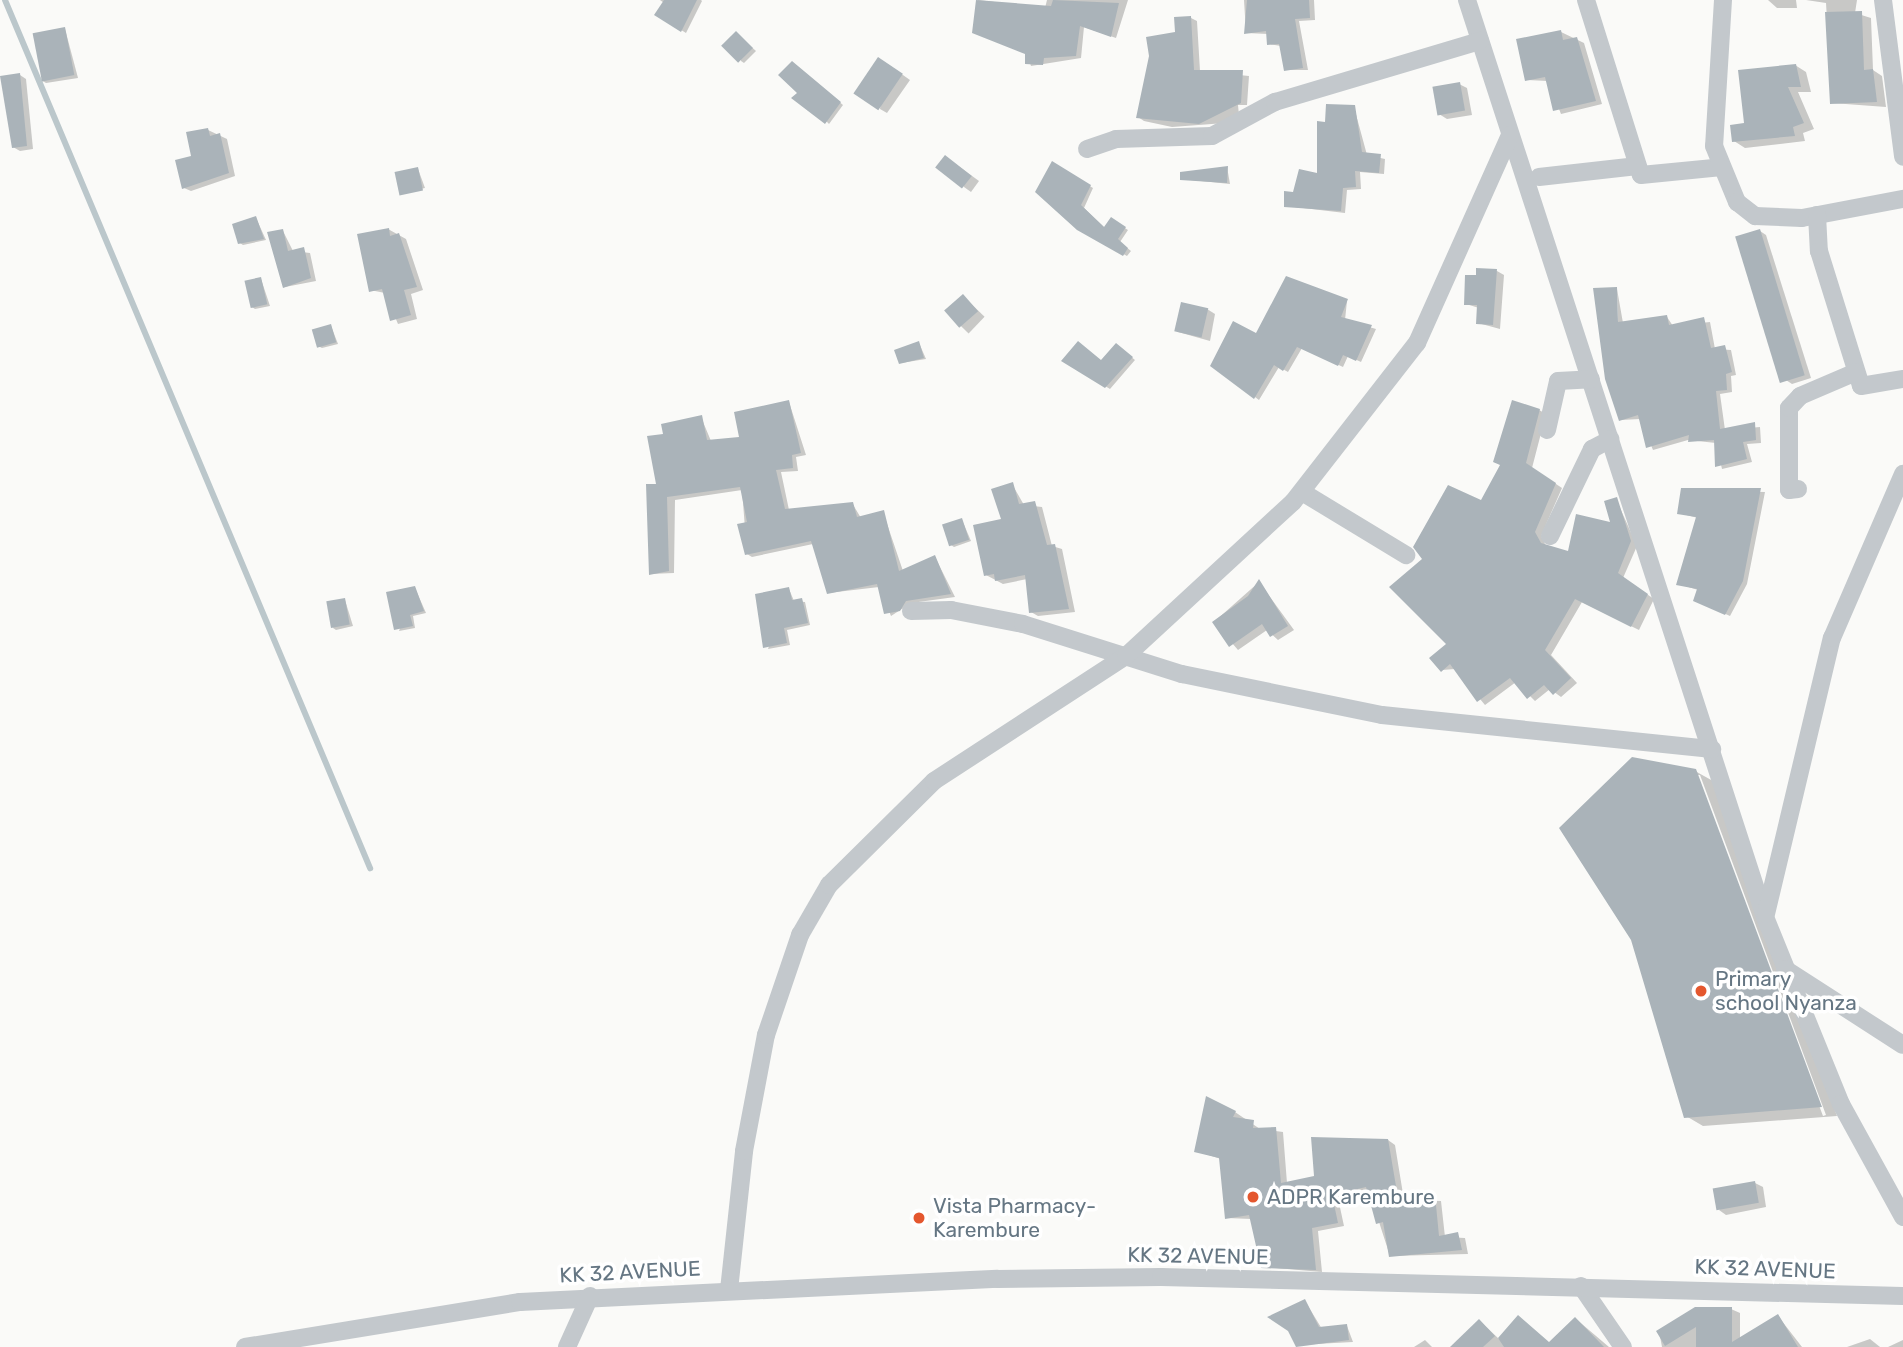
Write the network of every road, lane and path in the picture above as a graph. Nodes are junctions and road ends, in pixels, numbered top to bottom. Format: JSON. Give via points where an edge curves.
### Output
{"nodes":[{"id":1,"x":1467,"y":0,"type":"edge"},
{"id":2,"x":1586,"y":0,"type":"edge"},
{"id":3,"x":1723,"y":0,"type":"edge"},
{"id":4,"x":1883,"y":0,"type":"edge"},
{"id":5,"x":1480,"y":41,"type":"junction"},
{"id":6,"x":1510,"y":135,"type":"junction"},
{"id":7,"x":1087,"y":149,"type":"dead end"},
{"id":8,"x":1903,"y":157,"type":"edge"},
{"id":9,"x":1637,"y":166,"type":"junction"},
{"id":10,"x":1722,"y":167,"type":"junction"},
{"id":11,"x":1539,"y":177,"type":"dead end"},
{"id":12,"x":1903,"y":199,"type":"edge"},
{"id":13,"x":1817,"y":215,"type":"junction"},
{"id":14,"x":1856,"y":372,"type":"junction"},
{"id":15,"x":1591,"y":379,"type":"junction"},
{"id":16,"x":1903,"y":379,"type":"edge"},
{"id":17,"x":1547,"y":430,"type":"dead end"},
{"id":18,"x":1611,"y":439,"type":"junction"},
{"id":19,"x":1903,"y":474,"type":"edge"},
{"id":20,"x":1798,"y":489,"type":"dead end"},
{"id":21,"x":1302,"y":492,"type":"junction"},
{"id":22,"x":1550,"y":536,"type":"dead end"},
{"id":23,"x":1406,"y":555,"type":"dead end"},
{"id":24,"x":911,"y":611,"type":"dead end"},
{"id":25,"x":1126,"y":656,"type":"junction"},
{"id":26,"x":1712,"y":749,"type":"junction"},
{"id":27,"x":1765,"y":917,"type":"junction"},
{"id":28,"x":1784,"y":969,"type":"junction"},
{"id":29,"x":1903,"y":1045,"type":"edge"},
{"id":30,"x":1903,"y":1217,"type":"edge"},
{"id":31,"x":1581,"y":1286,"type":"junction"},
{"id":32,"x":729,"y":1290,"type":"junction"},
{"id":33,"x":590,"y":1296,"type":"junction"},
{"id":34,"x":1903,"y":1296,"type":"edge"},
{"id":35,"x":245,"y":1347,"type":"edge"},
{"id":36,"x":567,"y":1347,"type":"edge"},
{"id":37,"x":1623,"y":1347,"type":"edge"}],
"edges":[{"from":1,"to":5,"type":"street"},
{"from":2,"to":9,"type":"street"},
{"from":3,"to":10,"type":"street","via":[[1713,108]]},
{"from":4,"to":8,"type":"street"},
{"from":5,"to":6,"type":"street"},
{"from":5,"to":7,"type":"street","via":[[1275,102],[1212,136],[1116,139]]},
{"from":6,"to":15,"type":"street"},
{"from":6,"to":21,"type":"street","via":[[1479,194],[1433,315]]},
{"from":9,"to":10,"type":"street","via":[[1640,175]]},
{"from":9,"to":11,"type":"street"},
{"from":10,"to":13,"type":"street","via":[[1737,202],[1755,216]]},
{"from":12,"to":13,"type":"street"},
{"from":13,"to":14,"type":"street","via":[[1819,251]]},
{"from":14,"to":16,"type":"street","via":[[1861,386]]},
{"from":14,"to":20,"type":"street","via":[[1800,396],[1789,408],[1789,490]]},
{"from":15,"to":17,"type":"street","via":[[1558,381]]},
{"from":15,"to":18,"type":"street"},
{"from":18,"to":22,"type":"street","via":[[1592,449]]},
{"from":18,"to":26,"type":"street"},
{"from":19,"to":27,"type":"street","via":[[1832,638]]},
{"from":21,"to":23,"type":"street"},
{"from":21,"to":25,"type":"street"},
{"from":24,"to":25,"type":"street","via":[[974,614]]},
{"from":25,"to":26,"type":"street","via":[[1382,715]]},
{"from":25,"to":32,"type":"street","via":[[934,781],[829,886],[800,935],[766,1035],[744,1151]]},
{"from":26,"to":27,"type":"street"},
{"from":27,"to":28,"type":"street"},
{"from":28,"to":29,"type":"street"},
{"from":28,"to":30,"type":"street","via":[[1841,1104]]},
{"from":31,"to":32,"type":"street","name":"KK 32 AVENUE","via":[[1066,1277]]},
{"from":31,"to":34,"type":"street","name":"KK 32 AVENUE"},
{"from":31,"to":37,"type":"street"},
{"from":32,"to":33,"type":"street","name":"KK 32 AVENUE"},
{"from":33,"to":35,"type":"street","name":"KK 32 AVENUE"},
{"from":33,"to":36,"type":"street"}]}
